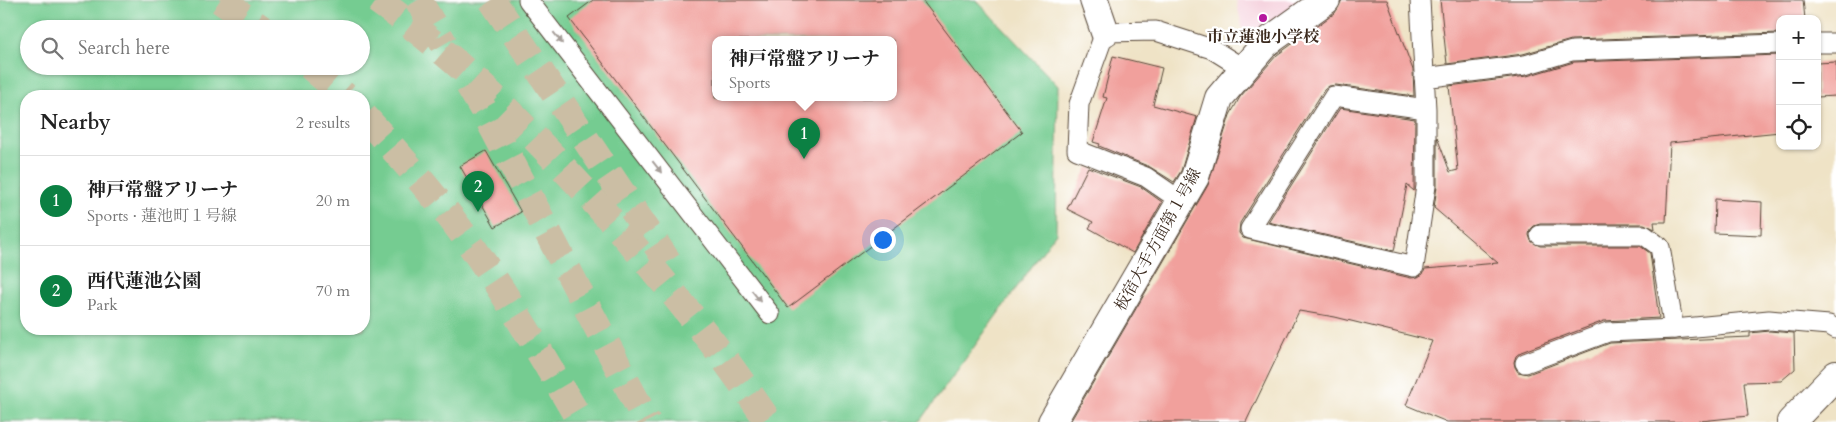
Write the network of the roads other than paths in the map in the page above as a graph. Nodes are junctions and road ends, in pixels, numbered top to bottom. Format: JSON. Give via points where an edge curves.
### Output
{"nodes":[{"id":1,"x":528,"y":0,"type":"edge"},
{"id":2,"x":1094,"y":0,"type":"edge"},
{"id":3,"x":1326,"y":0,"type":"edge"},
{"id":4,"x":1420,"y":0,"type":"edge"},
{"id":5,"x":1105,"y":32,"type":"junction"},
{"id":6,"x":1836,"y":42,"type":"edge"},
{"id":7,"x":1821,"y":43,"type":"edge"},
{"id":8,"x":1776,"y":44,"type":"edge"},
{"id":9,"x":1244,"y":69,"type":"junction"},
{"id":10,"x":1424,"y":78,"type":"junction"},
{"id":11,"x":1426,"y":109,"type":"junction"},
{"id":12,"x":1181,"y":201,"type":"junction"},
{"id":13,"x":1540,"y":235,"type":"dead end"},
{"id":14,"x":770,"y":314,"type":"dead end"},
{"id":15,"x":1674,"y":329,"type":"junction"},
{"id":16,"x":1836,"y":329,"type":"edge"},
{"id":17,"x":1525,"y":363,"type":"dead end"},
{"id":18,"x":1836,"y":375,"type":"edge"},
{"id":19,"x":1052,"y":422,"type":"edge"},
{"id":20,"x":1790,"y":422,"type":"edge"}],
"edges":[{"from":1,"to":14,"type":"lane","one_way":true},
{"from":2,"to":5,"type":"street"},
{"from":3,"to":9,"type":"street","name":"板宿大手方面第１号線","via":[[1266,43]]},
{"from":4,"to":10,"type":"lane"},
{"from":5,"to":9,"type":"lane","via":[[1156,31],[1212,49]]},
{"from":5,"to":12,"type":"lane","via":[[1079,104],[1076,150],[1146,177]]},
{"from":6,"to":7,"type":"lane"},
{"from":8,"to":10,"type":"lane","via":[[1572,50],[1525,65]]},
{"from":9,"to":12,"type":"street","name":"板宿大手方面第１号線","via":[[1219,98],[1195,177]]},
{"from":10,"to":11,"type":"lane"},
{"from":11,"to":11,"type":"lane","via":[[1426,186],[1414,267],[1250,229],[1334,96]]},
{"from":12,"to":19,"type":"street","name":"板宿大手方面第１号線"},
{"from":13,"to":15,"type":"lane","via":[[1644,235],[1660,247]]},
{"from":15,"to":16,"type":"lane","via":[[1769,320],[1829,324]]},
{"from":15,"to":17,"type":"lane","via":[[1608,332]]},
{"from":18,"to":20,"type":"street"}]}
